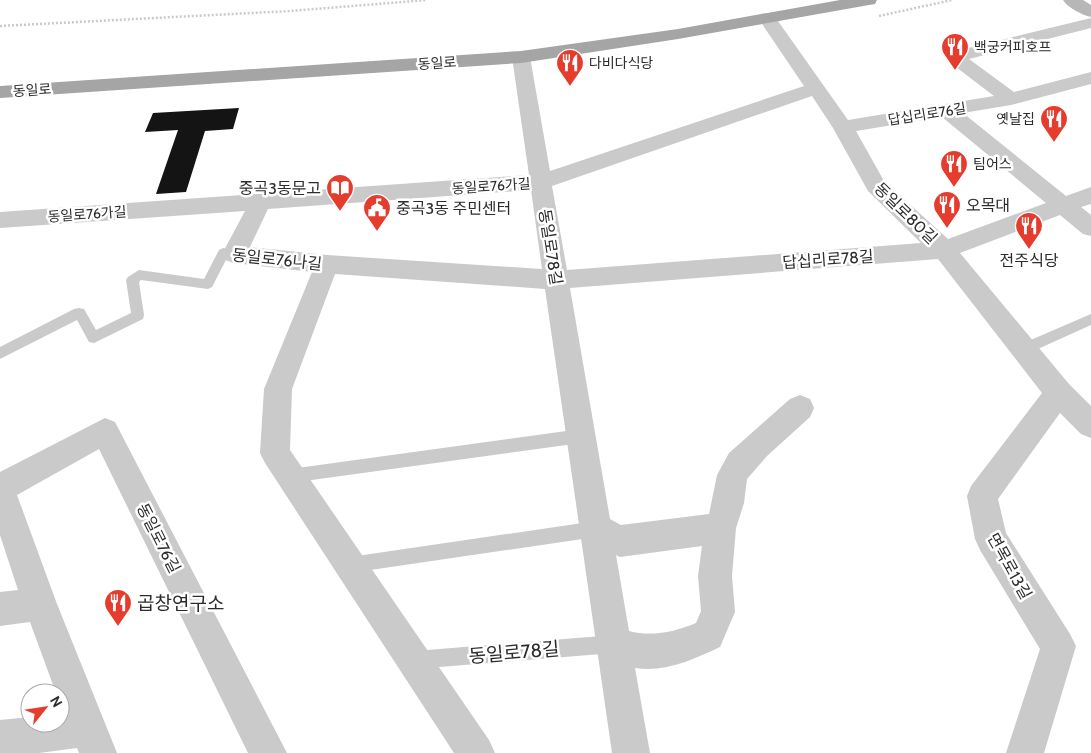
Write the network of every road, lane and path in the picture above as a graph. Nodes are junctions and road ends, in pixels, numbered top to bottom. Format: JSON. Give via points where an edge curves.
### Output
{"nodes":[{"id":1,"x":427,"y":0,"type":"edge"},
{"id":2,"x":869,"y":0,"type":"edge"},
{"id":3,"x":1071,"y":0,"type":"edge"},
{"id":4,"x":1091,"y":12,"type":"edge"},
{"id":5,"x":767,"y":18,"type":"junction"},
{"id":6,"x":1091,"y":23,"type":"edge"},
{"id":7,"x":0,"y":26,"type":"edge"},
{"id":8,"x":521,"y":57,"type":"junction"},
{"id":9,"x":1091,"y":78,"type":"edge"},
{"id":10,"x":817,"y":88,"type":"junction"},
{"id":11,"x":0,"y":92,"type":"edge"},
{"id":12,"x":1011,"y":99,"type":"junction"},
{"id":13,"x":947,"y":111,"type":"junction"},
{"id":14,"x":843,"y":127,"type":"junction"},
{"id":15,"x":541,"y":182,"type":"junction"},
{"id":16,"x":1091,"y":195,"type":"edge"},
{"id":17,"x":260,"y":201,"type":"junction"},
{"id":18,"x":1063,"y":205,"type":"junction"},
{"id":19,"x":0,"y":220,"type":"edge"},
{"id":20,"x":1091,"y":228,"type":"edge"},
{"id":21,"x":944,"y":250,"type":"junction"},
{"id":22,"x":234,"y":254,"type":"junction"},
{"id":23,"x":327,"y":264,"type":"junction"},
{"id":24,"x":556,"y":280,"type":"junction"},
{"id":25,"x":1091,"y":319,"type":"edge"},
{"id":26,"x":1024,"y":349,"type":"junction"},
{"id":27,"x":0,"y":353,"type":"edge"},
{"id":28,"x":1059,"y":393,"type":"junction"},
{"id":29,"x":800,"y":408,"type":"dead end"},
{"id":30,"x":1088,"y":419,"type":"edge"},
{"id":31,"x":581,"y":436,"type":"junction"},
{"id":32,"x":290,"y":476,"type":"junction"},
{"id":33,"x":0,"y":488,"type":"edge"},
{"id":34,"x":720,"y":528,"type":"junction"},
{"id":35,"x":596,"y":529,"type":"junction"},
{"id":36,"x":350,"y":565,"type":"junction"},
{"id":37,"x":40,"y":604,"type":"junction"},
{"id":38,"x":0,"y":609,"type":"edge"},
{"id":39,"x":614,"y":644,"type":"junction"},
{"id":40,"x":414,"y":660,"type":"junction"},
{"id":41,"x":0,"y":739,"type":"edge"},
{"id":42,"x":94,"y":741,"type":"edge"},
{"id":43,"x":268,"y":753,"type":"edge"},
{"id":44,"x":476,"y":753,"type":"edge"},
{"id":45,"x":631,"y":753,"type":"edge"},
{"id":46,"x":1025,"y":753,"type":"edge"}],
"edges":[{"from":1,"to":7,"type":"path"},
{"from":2,"to":5,"type":"main road","name":"동일로"},
{"from":3,"to":4,"type":"street"},
{"from":5,"to":8,"type":"main road","name":"동일로"},
{"from":5,"to":10,"type":"street","name":"동일로80길"},
{"from":6,"to":12,"type":"street","via":[[955,57]]},
{"from":8,"to":11,"type":"main road","name":"동일로"},
{"from":8,"to":15,"type":"street","name":"동일로78길"},
{"from":9,"to":12,"type":"street","name":"답십리로76길"},
{"from":10,"to":14,"type":"street","name":"동일로80길"},
{"from":10,"to":15,"type":"street","name":"동일로76가길"},
{"from":12,"to":13,"type":"street","name":"답십리로76길"},
{"from":13,"to":14,"type":"street","name":"답십리로76길"},
{"from":13,"to":18,"type":"street"},
{"from":14,"to":21,"type":"street","name":"동일로80길","via":[[876,186]]},
{"from":15,"to":17,"type":"street","name":"동일로76가길"},
{"from":15,"to":24,"type":"street","name":"동일로78길"},
{"from":16,"to":18,"type":"street","name":"답십리로78길"},
{"from":17,"to":19,"type":"street","name":"동일로76가길"},
{"from":17,"to":22,"type":"street"},
{"from":18,"to":20,"type":"street"},
{"from":18,"to":21,"type":"street","name":"답십리로78길"},
{"from":21,"to":24,"type":"street","name":"답십리로78길"},
{"from":21,"to":26,"type":"street","name":"동일로80길"},
{"from":22,"to":23,"type":"street","name":"동일로76나길"},
{"from":22,"to":27,"type":"lane","name":"동일로76나길","via":[[223,253],[208,284],[140,275],[132,280],[138,315],[94,338],[79,313]]},
{"from":23,"to":24,"type":"street","name":"동일로76나길"},
{"from":23,"to":32,"type":"street","via":[[278,389],[275,453]]},
{"from":24,"to":31,"type":"street","name":"동일로78길"},
{"from":25,"to":26,"type":"lane"},
{"from":26,"to":28,"type":"street","name":"동일로80길"},
{"from":28,"to":30,"type":"street","name":"동일로80길"},
{"from":28,"to":46,"type":"street","name":"면목로13길","via":[[982,496],[991,539],[1058,646]]},
{"from":29,"to":34,"type":"street","via":[[757,446],[732,474]]},
{"from":31,"to":32,"type":"lane"},
{"from":31,"to":35,"type":"street","name":"동일로78길"},
{"from":32,"to":36,"type":"street"},
{"from":33,"to":37,"type":"street","name":"동일로76길"},
{"from":33,"to":43,"type":"street","name":"동일로76길","via":[[105,430]]},
{"from":34,"to":35,"type":"street","via":[[620,541]]},
{"from":34,"to":39,"type":"street","via":[[715,576],[718,612],[708,635],[663,650],[640,651]]},
{"from":35,"to":36,"type":"lane"},
{"from":35,"to":39,"type":"street","name":"동일로78길"},
{"from":36,"to":40,"type":"street"},
{"from":37,"to":38,"type":"street"},
{"from":37,"to":42,"type":"street","name":"동일로76길"},
{"from":39,"to":40,"type":"lane","name":"동일로78길"},
{"from":39,"to":45,"type":"street","name":"동일로78길"},
{"from":40,"to":44,"type":"street"},
{"from":41,"to":42,"type":"street","name":"동일로76길"}]}
